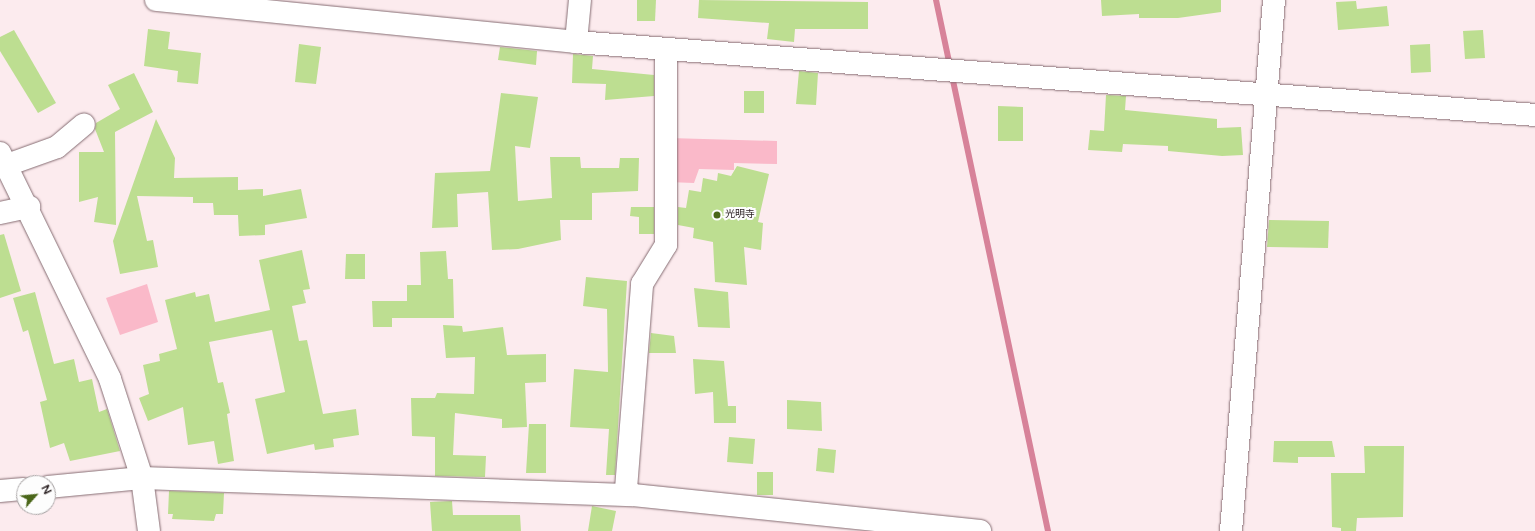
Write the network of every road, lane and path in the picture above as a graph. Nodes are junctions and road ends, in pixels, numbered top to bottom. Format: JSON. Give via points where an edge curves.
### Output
{"nodes":[{"id":1,"x":156,"y":0,"type":"edge"},
{"id":2,"x":580,"y":0,"type":"edge"},
{"id":3,"x":1274,"y":0,"type":"edge"},
{"id":4,"x":237,"y":3,"type":"edge"},
{"id":5,"x":576,"y":42,"type":"junction"},
{"id":6,"x":666,"y":49,"type":"junction"},
{"id":7,"x":1268,"y":95,"type":"junction"},
{"id":8,"x":1535,"y":115,"type":"edge"},
{"id":9,"x":84,"y":124,"type":"dead end"},
{"id":10,"x":3,"y":159,"type":"edge"},
{"id":11,"x":29,"y":206,"type":"junction"},
{"id":12,"x":0,"y":213,"type":"edge"},
{"id":13,"x":142,"y":478,"type":"junction"},
{"id":14,"x":56,"y":486,"type":"edge"},
{"id":15,"x":16,"y":490,"type":"edge"},
{"id":16,"x":0,"y":491,"type":"edge"},
{"id":17,"x":633,"y":495,"type":"junction"},
{"id":18,"x":887,"y":527,"type":"edge"},
{"id":19,"x":149,"y":531,"type":"edge"},
{"id":20,"x":980,"y":531,"type":"edge"},
{"id":21,"x":1231,"y":531,"type":"edge"}],
"edges":[{"from":1,"to":4,"type":"street"},
{"from":2,"to":5,"type":"street"},
{"from":3,"to":7,"type":"street"},
{"from":4,"to":5,"type":"street"},
{"from":5,"to":6,"type":"street"},
{"from":6,"to":7,"type":"street","via":[[934,67]]},
{"from":6,"to":17,"type":"street","via":[[666,245],[642,284],[626,489]]},
{"from":7,"to":8,"type":"street"},
{"from":7,"to":21,"type":"street"},
{"from":9,"to":10,"type":"street","via":[[57,146]]},
{"from":10,"to":11,"type":"street"},
{"from":11,"to":12,"type":"street"},
{"from":11,"to":13,"type":"street","via":[[110,379]]},
{"from":13,"to":14,"type":"street"},
{"from":13,"to":17,"type":"street"},
{"from":13,"to":19,"type":"street"},
{"from":15,"to":16,"type":"street"},
{"from":17,"to":18,"type":"street"},
{"from":18,"to":20,"type":"street"}]}
